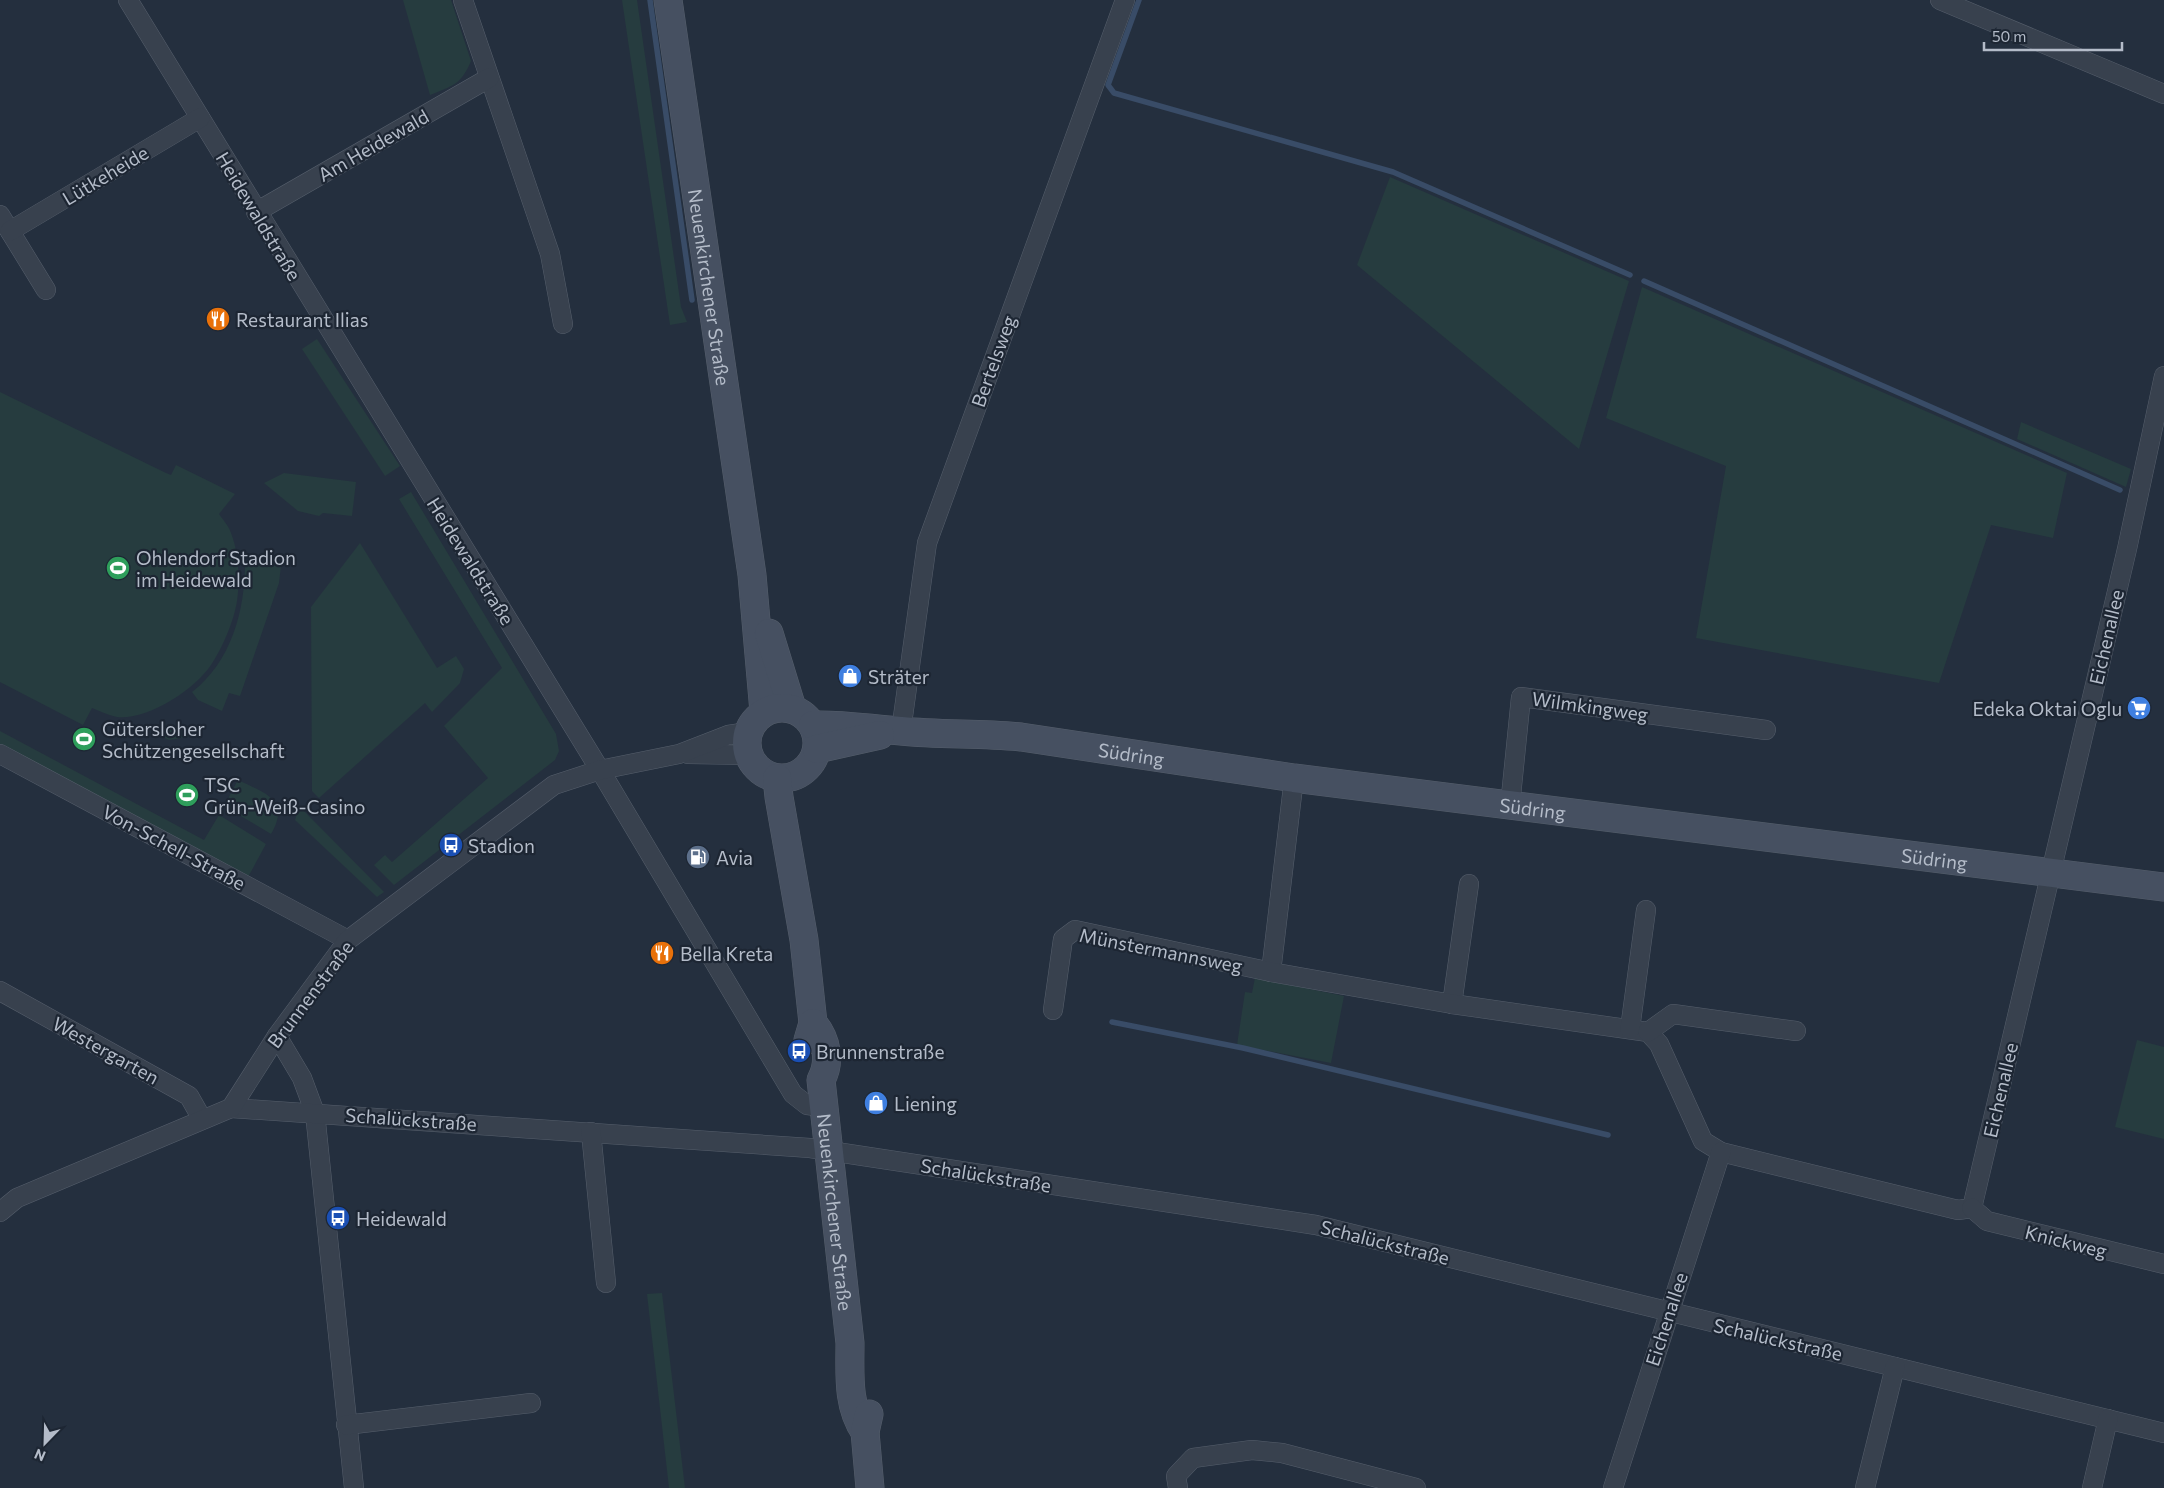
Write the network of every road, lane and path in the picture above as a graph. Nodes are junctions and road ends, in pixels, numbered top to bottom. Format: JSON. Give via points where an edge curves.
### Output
{"nodes":[{"id":1,"x":128,"y":0,"type":"edge"},
{"id":2,"x":463,"y":0,"type":"edge"},
{"id":3,"x":668,"y":0,"type":"edge"},
{"id":4,"x":1126,"y":0,"type":"edge"},
{"id":5,"x":1940,"y":0,"type":"edge"},
{"id":6,"x":489,"y":78,"type":"junction"},
{"id":7,"x":2164,"y":94,"type":"edge"},
{"id":8,"x":200,"y":118,"type":"junction"},
{"id":9,"x":256,"y":212,"type":"junction"},
{"id":10,"x":0,"y":215,"type":"edge"},
{"id":11,"x":10,"y":231,"type":"junction"},
{"id":12,"x":46,"y":290,"type":"dead end"},
{"id":13,"x":563,"y":324,"type":"dead end"},
{"id":14,"x":2164,"y":376,"type":"edge"},
{"id":15,"x":752,"y":575,"type":"junction"},
{"id":16,"x":807,"y":727,"type":"junction"},
{"id":17,"x":1766,"y":730,"type":"dead end"},
{"id":18,"x":901,"y":731,"type":"junction"},
{"id":19,"x":754,"y":733,"type":"junction"},
{"id":20,"x":0,"y":754,"type":"edge"},
{"id":21,"x":600,"y":770,"type":"junction"},
{"id":22,"x":787,"y":777,"type":"junction"},
{"id":23,"x":1294,"y":778,"type":"junction"},
{"id":24,"x":1510,"y":806,"type":"junction"},
{"id":25,"x":2051,"y":873,"type":"junction"},
{"id":26,"x":1469,"y":884,"type":"dead end"},
{"id":27,"x":2164,"y":888,"type":"edge"},
{"id":28,"x":1646,"y":910,"type":"dead end"},
{"id":29,"x":348,"y":940,"type":"junction"},
{"id":30,"x":1271,"y":972,"type":"junction"},
{"id":31,"x":0,"y":991,"type":"edge"},
{"id":32,"x":1452,"y":1004,"type":"junction"},
{"id":33,"x":1053,"y":1010,"type":"dead end"},
{"id":34,"x":1639,"y":1031,"type":"junction"},
{"id":35,"x":1796,"y":1031,"type":"dead end"},
{"id":36,"x":277,"y":1036,"type":"junction"},
{"id":37,"x":824,"y":1107,"type":"junction"},
{"id":38,"x":231,"y":1108,"type":"junction"},
{"id":39,"x":315,"y":1113,"type":"junction"},
{"id":40,"x":202,"y":1119,"type":"junction"},
{"id":41,"x":591,"y":1132,"type":"junction"},
{"id":42,"x":829,"y":1151,"type":"junction"},
{"id":43,"x":1721,"y":1152,"type":"junction"},
{"id":44,"x":1972,"y":1208,"type":"junction"},
{"id":45,"x":0,"y":1212,"type":"edge"},
{"id":46,"x":2164,"y":1264,"type":"edge"},
{"id":47,"x":606,"y":1283,"type":"dead end"},
{"id":48,"x":1668,"y":1313,"type":"junction"},
{"id":49,"x":1895,"y":1367,"type":"junction"},
{"id":50,"x":531,"y":1403,"type":"dead end"},
{"id":51,"x":2108,"y":1419,"type":"junction"},
{"id":52,"x":346,"y":1425,"type":"junction"},
{"id":53,"x":2164,"y":1433,"type":"edge"},
{"id":54,"x":354,"y":1488,"type":"edge"},
{"id":55,"x":870,"y":1488,"type":"edge"},
{"id":56,"x":1178,"y":1488,"type":"edge"},
{"id":57,"x":1416,"y":1488,"type":"edge"},
{"id":58,"x":1613,"y":1488,"type":"edge"},
{"id":59,"x":1865,"y":1488,"type":"edge"},
{"id":60,"x":2092,"y":1488,"type":"edge"}],
"edges":[{"from":1,"to":8,"type":"street","name":"Heidewaldstraße"},
{"from":2,"to":6,"type":"street"},
{"from":3,"to":15,"type":"main road","name":"Neuenkirchener Straße"},
{"from":4,"to":18,"type":"street","name":"Bertelsweg","via":[[926,543]]},
{"from":5,"to":7,"type":"street"},
{"from":6,"to":9,"type":"street","name":"Am Heidewald"},
{"from":6,"to":13,"type":"street","via":[[550,254]]},
{"from":8,"to":9,"type":"street","name":"Heidewaldstraße"},
{"from":8,"to":11,"type":"street","name":"Lütkeheide"},
{"from":9,"to":21,"type":"street","name":"Heidewaldstraße"},
{"from":10,"to":11,"type":"street"},
{"from":11,"to":12,"type":"street"},
{"from":14,"to":25,"type":"street","name":"Eichenallee"},
{"from":15,"to":16,"type":"main road","name":"Neuenkirchener Straße"},
{"from":15,"to":19,"type":"main road","name":"Neuenkirchener Straße"},
{"from":16,"to":18,"type":"main road","name":"Südring"},
{"from":16,"to":19,"type":"main road","via":[[782,707]]},
{"from":16,"to":22,"type":"main road","via":[[813,760],[806,769]]},
{"from":17,"to":24,"type":"street","name":"Wilmkingweg","via":[[1522,697]]},
{"from":18,"to":23,"type":"main road","name":"Südring","via":[[1021,737]]},
{"from":19,"to":21,"type":"street","name":"Brunnenstraße","via":[[679,754]]},
{"from":19,"to":22,"type":"main road","via":[[758,769]]},
{"from":20,"to":29,"type":"street","name":"Von-Schell-Straße"},
{"from":21,"to":29,"type":"street","name":"Brunnenstraße","via":[[554,784]]},
{"from":21,"to":37,"type":"street","name":"Heidewaldstraße","via":[[792,1094],[807,1105]]},
{"from":22,"to":37,"type":"main road","name":"Neuenkirchener Straße","via":[[813,1023],[808,1038],[812,1070],[821,1080]]},
{"from":23,"to":24,"type":"main road","name":"Südring"},
{"from":23,"to":30,"type":"street"},
{"from":24,"to":25,"type":"main road","name":"Südring"},
{"from":25,"to":27,"type":"main road","name":"Südring"},
{"from":25,"to":44,"type":"street","name":"Eichenallee"},
{"from":26,"to":32,"type":"street"},
{"from":28,"to":34,"type":"street"},
{"from":29,"to":36,"type":"street","name":"Brunnenstraße"},
{"from":30,"to":32,"type":"street","name":"Münstermannsweg"},
{"from":30,"to":33,"type":"street","name":"Münstermannsweg","via":[[1075,930],[1063,939]]},
{"from":31,"to":40,"type":"street","name":"Westergarten","via":[[189,1096]]},
{"from":32,"to":34,"type":"street","name":"Münstermannsweg"},
{"from":34,"to":35,"type":"street","via":[[1673,1014]]},
{"from":34,"to":43,"type":"street","via":[[1658,1044],[1703,1141]]},
{"from":36,"to":38,"type":"street","name":"Brunnenstraße"},
{"from":36,"to":39,"type":"street","via":[[302,1078]]},
{"from":37,"to":42,"type":"main road","name":"Neuenkirchener Straße"},
{"from":38,"to":39,"type":"street","name":"Schalückstraße"},
{"from":38,"to":40,"type":"street"},
{"from":39,"to":41,"type":"street","name":"Schalückstraße"},
{"from":39,"to":52,"type":"street"},
{"from":40,"to":45,"type":"street","via":[[16,1198]]},
{"from":41,"to":42,"type":"street","name":"Schalückstraße"},
{"from":41,"to":47,"type":"street"},
{"from":42,"to":48,"type":"street","name":"Schalückstraße","via":[[1316,1224]]},
{"from":42,"to":55,"type":"main road","name":"Neuenkirchener Straße","via":[[850,1343],[850,1381],[858,1422],[865,1432]]},
{"from":43,"to":44,"type":"street","via":[[1958,1210]]},
{"from":43,"to":48,"type":"street","name":"Eichenallee"},
{"from":44,"to":46,"type":"street","name":"Knickweg","via":[[1987,1221]]},
{"from":48,"to":49,"type":"street","name":"Schalückstraße"},
{"from":48,"to":58,"type":"street","name":"Eichenallee"},
{"from":49,"to":51,"type":"street","name":"Schalückstraße"},
{"from":49,"to":59,"type":"street"},
{"from":50,"to":52,"type":"street"},
{"from":51,"to":53,"type":"street","name":"Schalückstraße"},
{"from":51,"to":60,"type":"street"},
{"from":52,"to":54,"type":"street"},
{"from":56,"to":57,"type":"street","via":[[1176,1476],[1193,1458],[1252,1450],[1282,1453]]}]}
